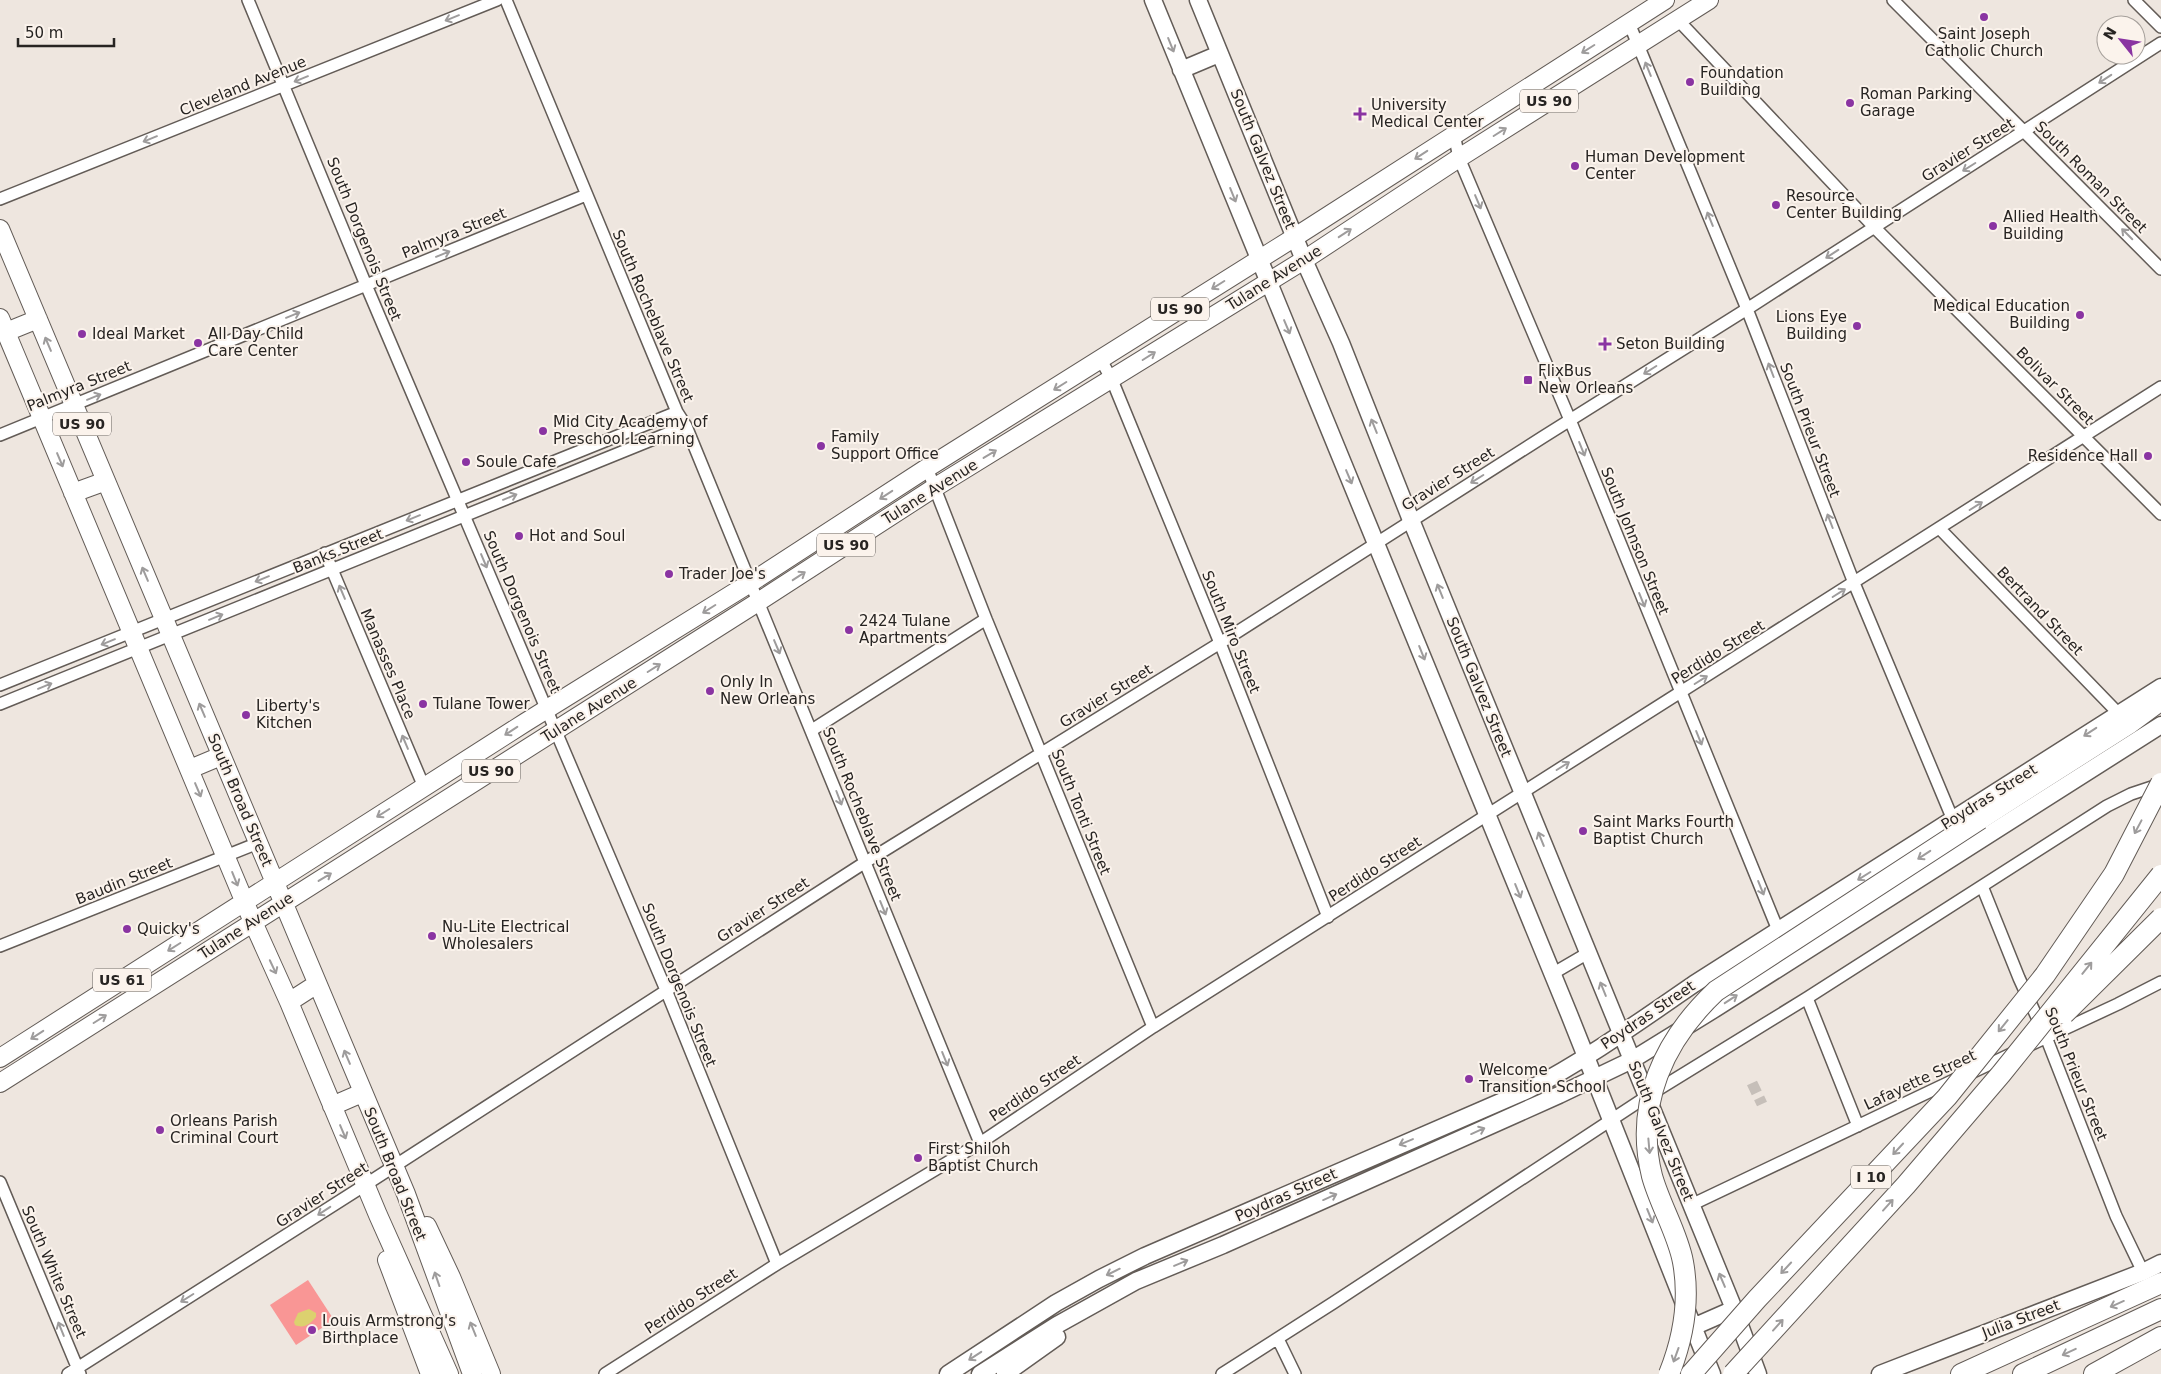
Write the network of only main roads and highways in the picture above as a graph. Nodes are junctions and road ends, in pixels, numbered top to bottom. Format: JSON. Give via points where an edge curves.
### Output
{"nodes":[{"id":1,"x":1665,"y":0,"type":"edge"},
{"id":2,"x":1709,"y":0,"type":"edge"},
{"id":3,"x":0,"y":229,"type":"edge"},
{"id":4,"x":38,"y":319,"type":"junction"},
{"id":5,"x":3,"y":325,"type":"edge"},
{"id":6,"x":106,"y":481,"type":"junction"},
{"id":7,"x":74,"y":493,"type":"junction"},
{"id":8,"x":2161,"y":700,"type":"edge"},
{"id":9,"x":221,"y":756,"type":"junction"},
{"id":10,"x":190,"y":769,"type":"junction"},
{"id":11,"x":2161,"y":784,"type":"edge"},
{"id":12,"x":2161,"y":875,"type":"edge"},
{"id":13,"x":275,"y":884,"type":"junction"},
{"id":14,"x":244,"y":902,"type":"junction"},
{"id":15,"x":283,"y":903,"type":"junction"},
{"id":16,"x":2161,"y":918,"type":"edge"},
{"id":17,"x":253,"y":922,"type":"junction"},
{"id":18,"x":317,"y":984,"type":"junction"},
{"id":19,"x":289,"y":1002,"type":"junction"},
{"id":20,"x":0,"y":1058,"type":"edge"},
{"id":21,"x":2001,"y":1074,"type":"junction"},
{"id":22,"x":0,"y":1083,"type":"edge"},
{"id":23,"x":362,"y":1093,"type":"junction"},
{"id":24,"x":332,"y":1106,"type":"junction"},
{"id":25,"x":394,"y":1167,"type":"junction"},
{"id":26,"x":366,"y":1185,"type":"junction"},
{"id":27,"x":2161,"y":1283,"type":"edge"},
{"id":28,"x":2161,"y":1309,"type":"edge"},
{"id":29,"x":2161,"y":1337,"type":"edge"},
{"id":30,"x":430,"y":1374,"type":"edge"},
{"id":31,"x":449,"y":1374,"type":"edge"},
{"id":32,"x":472,"y":1374,"type":"edge"},
{"id":33,"x":492,"y":1374,"type":"edge"},
{"id":34,"x":1669,"y":1374,"type":"edge"},
{"id":35,"x":1691,"y":1374,"type":"edge"},
{"id":36,"x":1733,"y":1374,"type":"edge"},
{"id":37,"x":1961,"y":1374,"type":"edge"},
{"id":38,"x":2023,"y":1374,"type":"edge"},
{"id":39,"x":2094,"y":1374,"type":"edge"}],
"edges":[{"from":1,"to":13,"type":"main road","name":"Tulane Avenue","number":"US 90","one_way":true},
{"from":15,"to":2,"type":"main road","name":"Tulane Avenue","number":"US 90","one_way":true,"via":[[934,488],[1304,260]]},
{"from":3,"to":4,"type":"main road","name":"South Broad Street","number":"US 90"},
{"from":4,"to":5,"type":"main road"},
{"from":6,"to":4,"type":"main road","name":"South Broad Street","number":"US 90","one_way":true},
{"from":5,"to":7,"type":"main road","name":"South Broad Street","number":"US 90","one_way":true},
{"from":6,"to":7,"type":"main road"},
{"from":9,"to":6,"type":"main road","name":"South Broad Street","number":"US 90","one_way":true},
{"from":7,"to":10,"type":"main road","name":"South Broad Street","number":"US 90"},
{"from":8,"to":34,"type":"highway","one_way":true,"bridge":true,"via":[[1716,991],[1695,1011],[1658,1072],[1652,1092],[1648,1143],[1652,1175],[1683,1260],[1685,1281],[1685,1317],[1678,1352]]},
{"from":9,"to":10,"type":"main road"},
{"from":9,"to":13,"type":"main road","name":"South Broad Street","number":"US 90"},
{"from":10,"to":14,"type":"main road","name":"South Broad Street","number":"US 90","one_way":true},
{"from":11,"to":35,"type":"highway","number":"I 10","one_way":true,"bridge":true,"via":[[2114,874],[2045,975],[1947,1097]]},
{"from":21,"to":12,"type":"highway","one_way":true,"bridge":true},
{"from":13,"to":14,"type":"main road","name":"Tulane Avenue","number":"US 61"},
{"from":13,"to":15,"type":"main road","name":"South Broad Street"},
{"from":14,"to":17,"type":"main road","name":"South Broad Street","number":"US 90"},
{"from":14,"to":20,"type":"main road","name":"Tulane Avenue","number":"US 61","one_way":true},
{"from":15,"to":17,"type":"main road","name":"Tulane Avenue","number":"US 61"},
{"from":15,"to":18,"type":"main road","name":"South Broad Street"},
{"from":16,"to":21,"type":"highway","number":"I 10","bridge":true},
{"from":17,"to":19,"type":"main road","name":"South Broad Street","one_way":true},
{"from":22,"to":17,"type":"main road","name":"Tulane Avenue","number":"US 61","one_way":true},
{"from":18,"to":19,"type":"main road"},
{"from":23,"to":18,"type":"main road","name":"South Broad Street","one_way":true},
{"from":19,"to":24,"type":"main road","name":"South Broad Street"},
{"from":36,"to":21,"type":"highway","number":"I 10","one_way":true,"bridge":true,"via":[[1906,1185]]},
{"from":23,"to":24,"type":"main road"},
{"from":23,"to":25,"type":"main road","name":"South Broad Street"},
{"from":24,"to":26,"type":"main road","name":"South Broad Street","one_way":true},
{"from":32,"to":25,"type":"main road","name":"South Broad Street","one_way":true},
{"from":33,"to":25,"type":"main road","one_way":true,"via":[[434,1238]]},
{"from":26,"to":30,"type":"main road","via":[[389,1268]]},
{"from":26,"to":31,"type":"main road","name":"South Broad Street"},
{"from":27,"to":37,"type":"highway","one_way":true},
{"from":28,"to":38,"type":"highway","one_way":true},
{"from":29,"to":39,"type":"highway"}]}
